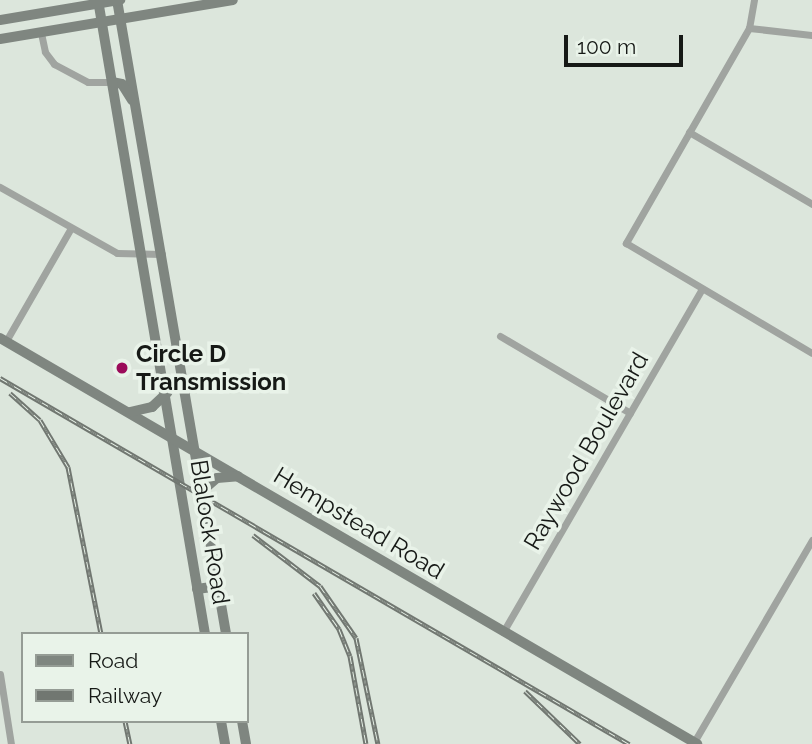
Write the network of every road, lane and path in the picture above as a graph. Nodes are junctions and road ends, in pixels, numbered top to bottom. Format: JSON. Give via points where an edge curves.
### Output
{"nodes":[{"id":1,"x":118,"y":0,"type":"edge"},
{"id":2,"x":233,"y":0,"type":"edge"},
{"id":3,"x":754,"y":0,"type":"edge"},
{"id":4,"x":99,"y":2,"type":"edge"},
{"id":5,"x":120,"y":19,"type":"junction"},
{"id":6,"x":0,"y":20,"type":"edge"},
{"id":7,"x":102,"y":22,"type":"junction"},
{"id":8,"x":748,"y":28,"type":"junction"},
{"id":9,"x":41,"y":33,"type":"junction"},
{"id":10,"x":812,"y":35,"type":"edge"},
{"id":11,"x":0,"y":39,"type":"edge"},
{"id":12,"x":113,"y":82,"type":"junction"},
{"id":13,"x":135,"y":103,"type":"junction"},
{"id":14,"x":689,"y":132,"type":"junction"},
{"id":15,"x":0,"y":187,"type":"edge"},
{"id":16,"x":812,"y":204,"type":"edge"},
{"id":17,"x":71,"y":228,"type":"junction"},
{"id":18,"x":162,"y":254,"type":"junction"},
{"id":19,"x":142,"y":256,"type":"junction"},
{"id":20,"x":701,"y":290,"type":"junction"},
{"id":21,"x":499,"y":337,"type":"dead end"},
{"id":22,"x":3,"y":340,"type":"edge"},
{"id":23,"x":812,"y":353,"type":"edge"},
{"id":24,"x":167,"y":393,"type":"junction"},
{"id":25,"x":130,"y":412,"type":"junction"},
{"id":26,"x":631,"y":413,"type":"junction"},
{"id":27,"x":175,"y":437,"type":"junction"},
{"id":28,"x":196,"y":450,"type":"junction"},
{"id":29,"x":239,"y":476,"type":"junction"},
{"id":30,"x":203,"y":490,"type":"junction"},
{"id":31,"x":812,"y":540,"type":"edge"},
{"id":32,"x":219,"y":586,"type":"junction"},
{"id":33,"x":197,"y":589,"type":"junction"},
{"id":34,"x":205,"y":632,"type":"edge"},
{"id":35,"x":226,"y":632,"type":"edge"},
{"id":36,"x":503,"y":632,"type":"junction"},
{"id":37,"x":0,"y":674,"type":"edge"},
{"id":38,"x":242,"y":724,"type":"edge"},
{"id":39,"x":222,"y":726,"type":"edge"},
{"id":40,"x":695,"y":743,"type":"edge"},
{"id":41,"x":11,"y":744,"type":"edge"},
{"id":42,"x":226,"y":744,"type":"edge"},
{"id":43,"x":246,"y":744,"type":"edge"}],
"edges":[{"from":1,"to":4,"type":"main road"},
{"from":1,"to":5,"type":"main road","name":"Blalock Road"},
{"from":2,"to":5,"type":"main road"},
{"from":3,"to":8,"type":"street"},
{"from":4,"to":6,"type":"main road"},
{"from":4,"to":7,"type":"main road","name":"Blalock Road"},
{"from":5,"to":7,"type":"main road"},
{"from":5,"to":13,"type":"main road","name":"Blalock Road"},
{"from":7,"to":9,"type":"main road"},
{"from":7,"to":12,"type":"main road","name":"Blalock Road"},
{"from":8,"to":10,"type":"street"},
{"from":8,"to":14,"type":"street"},
{"from":9,"to":11,"type":"main road"},
{"from":9,"to":12,"type":"street","via":[[45,52],[54,64],[88,82]]},
{"from":12,"to":13,"type":"main road","via":[[122,84]]},
{"from":12,"to":19,"type":"main road","name":"Blalock Road"},
{"from":13,"to":18,"type":"main road","name":"Blalock Road"},
{"from":14,"to":16,"type":"street"},
{"from":14,"to":20,"type":"street","via":[[626,243]]},
{"from":15,"to":17,"type":"street"},
{"from":17,"to":19,"type":"street","via":[[117,253]]},
{"from":17,"to":22,"type":"street"},
{"from":18,"to":19,"type":"street"},
{"from":18,"to":28,"type":"main road","name":"Blalock Road"},
{"from":19,"to":24,"type":"main road","name":"Blalock Road"},
{"from":20,"to":23,"type":"street"},
{"from":20,"to":26,"type":"street","name":"Raywood Boulevard"},
{"from":21,"to":26,"type":"street"},
{"from":22,"to":25,"type":"main road","name":"Hempstead Road"},
{"from":24,"to":25,"type":"main road","via":[[152,407]]},
{"from":24,"to":27,"type":"main road","name":"Blalock Road"},
{"from":25,"to":27,"type":"main road","name":"Hempstead Road"},
{"from":26,"to":36,"type":"street","name":"Raywood Boulevard"},
{"from":27,"to":28,"type":"main road","name":"Hempstead Road"},
{"from":27,"to":33,"type":"main road","name":"Blalock Road"},
{"from":28,"to":29,"type":"main road","name":"Hempstead Road"},
{"from":28,"to":30,"type":"main road","name":"Blalock Road"},
{"from":29,"to":30,"type":"main road","via":[[217,478]]},
{"from":29,"to":36,"type":"main road","name":"Hempstead Road"},
{"from":30,"to":32,"type":"main road","name":"Blalock Road"},
{"from":31,"to":40,"type":"street"},
{"from":32,"to":33,"type":"main road"},
{"from":32,"to":35,"type":"main road","name":"Blalock Road"},
{"from":33,"to":34,"type":"main road","name":"Blalock Road"},
{"from":36,"to":40,"type":"main road","name":"Hempstead Road"},
{"from":37,"to":41,"type":"street"},
{"from":38,"to":39,"type":"main road"},
{"from":38,"to":43,"type":"main road"},
{"from":39,"to":42,"type":"main road"}]}
